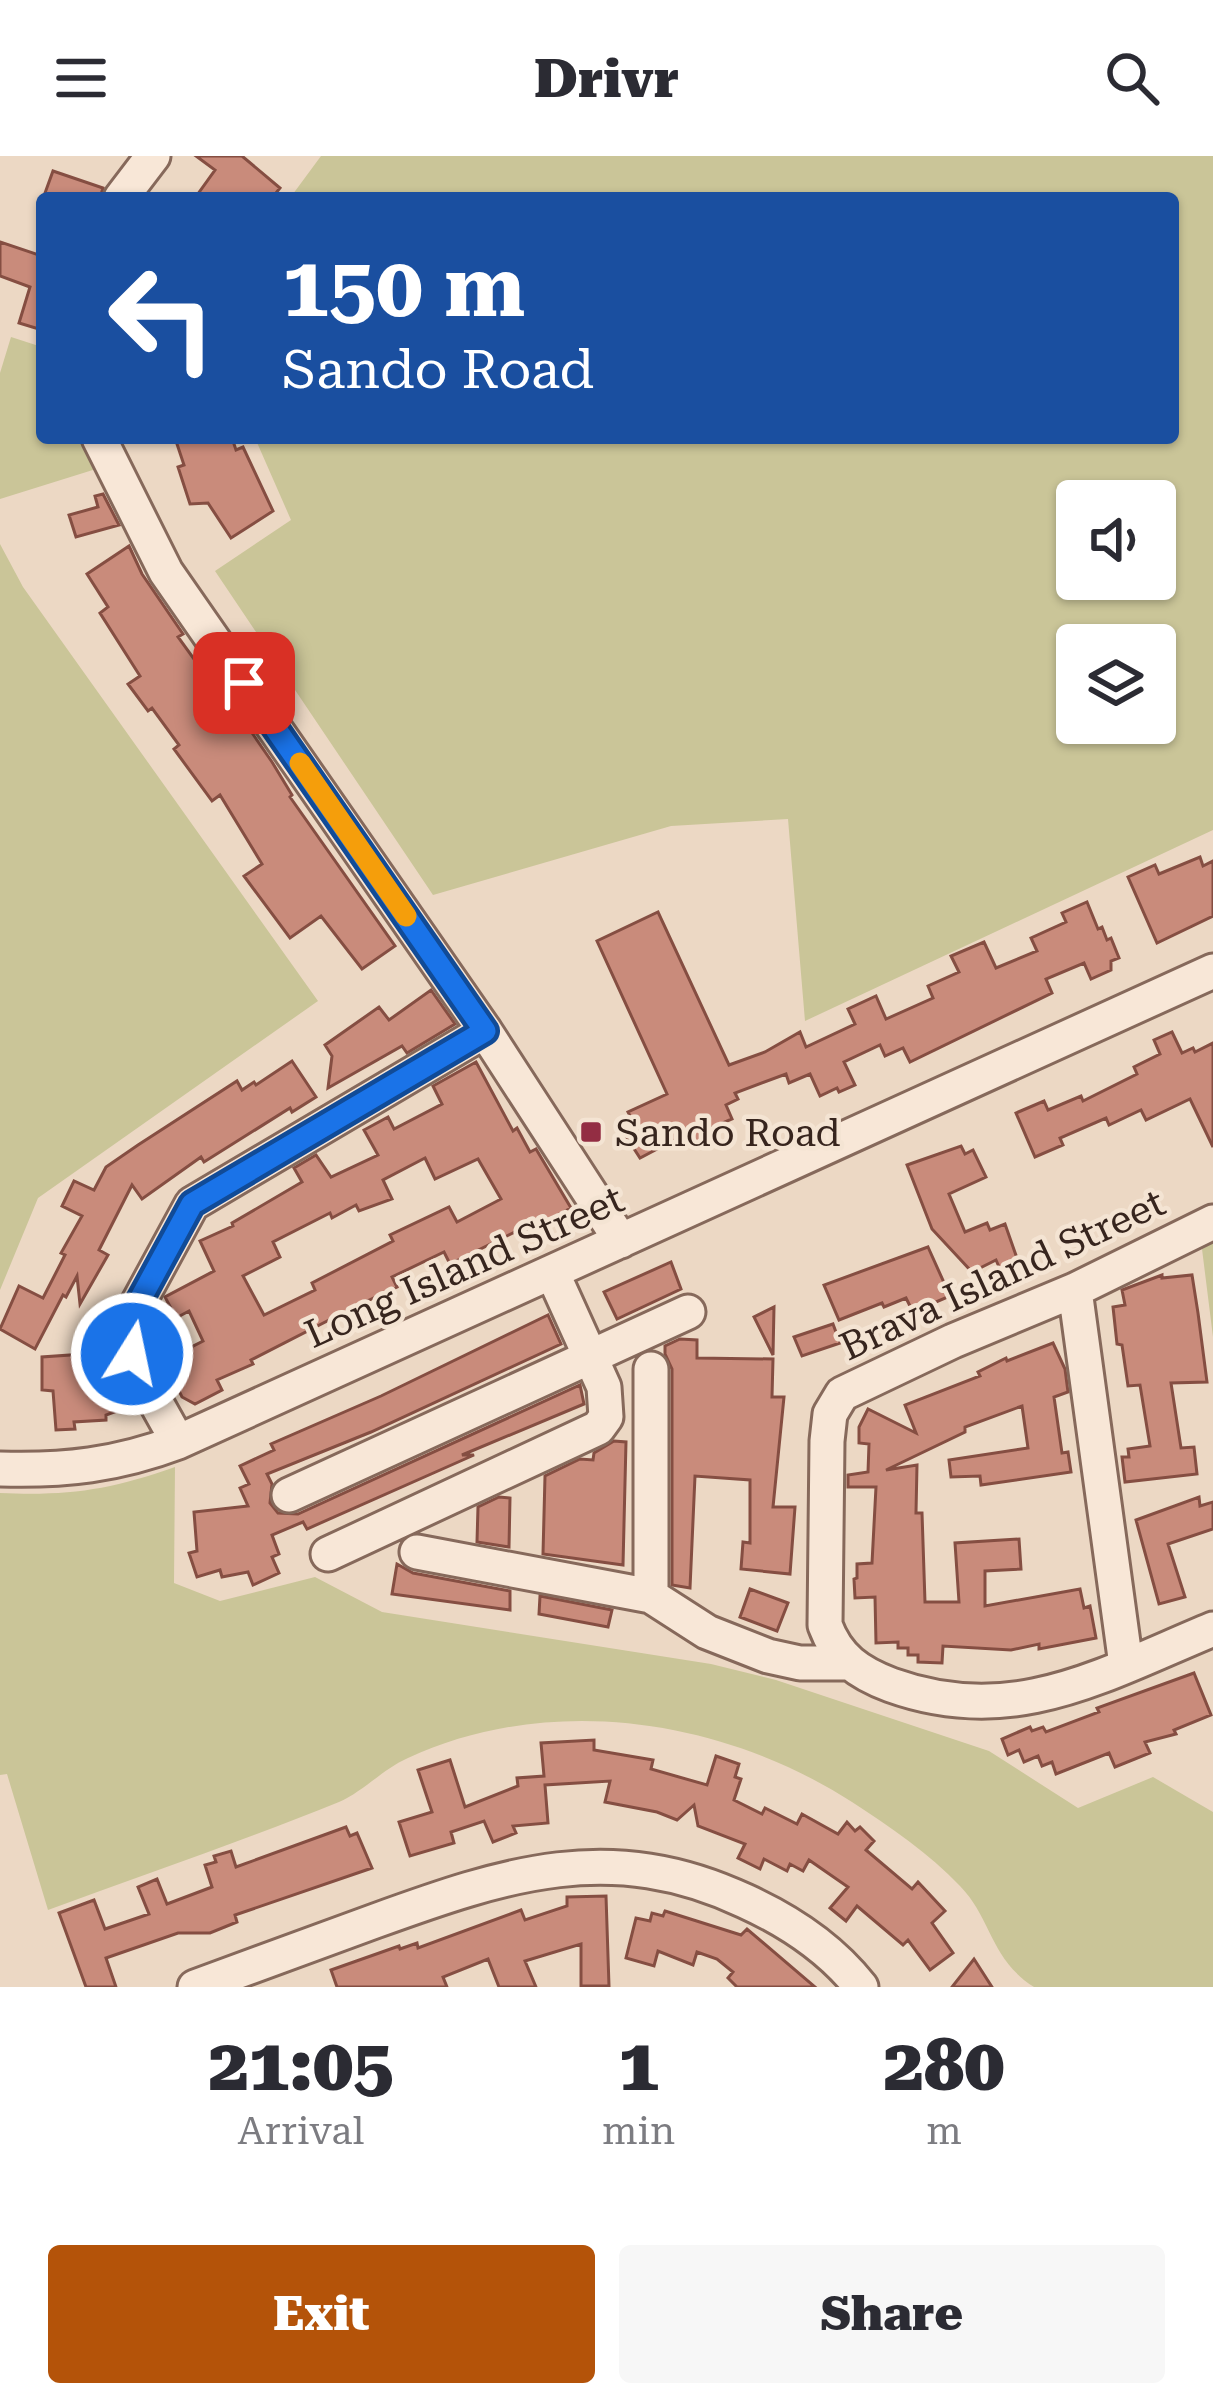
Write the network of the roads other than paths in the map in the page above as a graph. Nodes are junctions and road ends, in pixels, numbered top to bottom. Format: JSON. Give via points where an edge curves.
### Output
{"nodes":[{"id":1,"x":153,"y":156,"type":"edge"},
{"id":2,"x":126,"y":192,"type":"edge"},
{"id":3,"x":103,"y":444,"type":"edge"},
{"id":4,"x":1213,"y":971,"type":"edge"},
{"id":5,"x":485,"y":1031,"type":"junction"},
{"id":6,"x":1213,"y":1222,"type":"edge"},
{"id":7,"x":621,"y":1241,"type":"junction"},
{"id":8,"x":552,"y":1272,"type":"junction"},
{"id":9,"x":1076,"y":1290,"type":"junction"},
{"id":10,"x":688,"y":1312,"type":"dead end"},
{"id":11,"x":589,"y":1355,"type":"junction"},
{"id":12,"x":651,"y":1369,"type":"dead end"},
{"id":13,"x":178,"y":1442,"type":"junction"},
{"id":14,"x":0,"y":1469,"type":"edge"},
{"id":15,"x":289,"y":1495,"type":"dead end"},
{"id":16,"x":417,"y":1552,"type":"dead end"},
{"id":17,"x":328,"y":1554,"type":"dead end"},
{"id":18,"x":651,"y":1596,"type":"junction"},
{"id":19,"x":1213,"y":1629,"type":"edge"},
{"id":20,"x":848,"y":1663,"type":"junction"},
{"id":21,"x":1126,"y":1665,"type":"junction"},
{"id":22,"x":195,"y":1987,"type":"edge"},
{"id":23,"x":861,"y":1987,"type":"edge"}],
"edges":[{"from":1,"to":2,"type":"street"},
{"from":3,"to":5,"type":"street","via":[[166,572]]},
{"from":4,"to":7,"type":"street","name":"Long Island Street"},
{"from":5,"to":7,"type":"street"},
{"from":5,"to":13,"type":"street","via":[[192,1204],[136,1307],[129,1337]]},
{"from":6,"to":9,"type":"street","name":"Brava Island Street"},
{"from":7,"to":8,"type":"street","name":"Long Island Street"},
{"from":8,"to":11,"type":"street"},
{"from":8,"to":13,"type":"street","name":"Long Island Street"},
{"from":9,"to":20,"type":"street","name":"Brava Island Street","via":[[842,1394],[827,1441],[825,1625]]},
{"from":9,"to":21,"type":"street"},
{"from":10,"to":11,"type":"street"},
{"from":11,"to":15,"type":"street"},
{"from":11,"to":17,"type":"street","via":[[608,1401],[598,1427]]},
{"from":12,"to":18,"type":"street"},
{"from":13,"to":14,"type":"street","name":"Long Island Street","via":[[100,1467]]},
{"from":16,"to":18,"type":"street"},
{"from":18,"to":20,"type":"street","via":[[707,1633],[768,1656]]},
{"from":19,"to":21,"type":"street"},
{"from":20,"to":21,"type":"street","via":[[902,1688],[987,1703],[1020,1701]]},
{"from":22,"to":23,"type":"street","via":[[476,1885],[612,1866],[660,1871],[766,1910],[818,1943]]}]}
